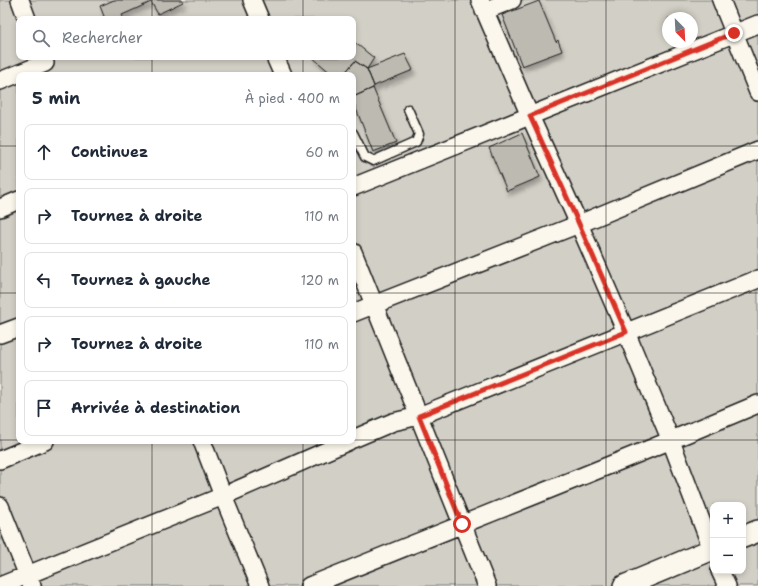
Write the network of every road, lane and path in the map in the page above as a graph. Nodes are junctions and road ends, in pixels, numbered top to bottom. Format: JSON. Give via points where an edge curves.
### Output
{"nodes":[{"id":1,"x":20,"y":0,"type":"edge"},
{"id":2,"x":252,"y":0,"type":"edge"},
{"id":3,"x":512,"y":0,"type":"edge"},
{"id":4,"x":720,"y":0,"type":"edge"},
{"id":5,"x":482,"y":6,"type":"edge"},
{"id":6,"x":26,"y":16,"type":"edge"},
{"id":7,"x":259,"y":16,"type":"edge"},
{"id":8,"x":758,"y":24,"type":"edge"},
{"id":9,"x":734,"y":33,"type":"junction"},
{"id":10,"x":276,"y":60,"type":"edge"},
{"id":11,"x":46,"y":65,"type":"edge"},
{"id":12,"x":26,"y":72,"type":"edge"},
{"id":13,"x":281,"y":72,"type":"edge"},
{"id":14,"x":16,"y":75,"type":"edge"},
{"id":15,"x":0,"y":81,"type":"edge"},
{"id":16,"x":758,"y":92,"type":"edge"},
{"id":17,"x":408,"y":110,"type":"dead end"},
{"id":18,"x":530,"y":116,"type":"junction"},
{"id":19,"x":356,"y":139,"type":"edge"},
{"id":20,"x":758,"y":150,"type":"edge"},
{"id":21,"x":356,"y":186,"type":"edge"},
{"id":22,"x":16,"y":201,"type":"edge"},
{"id":23,"x":0,"y":208,"type":"edge"},
{"id":24,"x":579,"y":224,"type":"junction"},
{"id":25,"x":356,"y":260,"type":"edge"},
{"id":26,"x":758,"y":279,"type":"edge"},
{"id":27,"x":373,"y":304,"type":"junction"},
{"id":28,"x":356,"y":312,"type":"edge"},
{"id":29,"x":16,"y":328,"type":"edge"},
{"id":30,"x":626,"y":332,"type":"junction"},
{"id":31,"x":0,"y":334,"type":"edge"},
{"id":32,"x":758,"y":404,"type":"edge"},
{"id":33,"x":419,"y":416,"type":"junction"},
{"id":34,"x":356,"y":438,"type":"edge"},
{"id":35,"x":671,"y":441,"type":"junction"},
{"id":36,"x":38,"y":444,"type":"edge"},
{"id":37,"x":203,"y":444,"type":"edge"},
{"id":38,"x":342,"y":444,"type":"edge"},
{"id":39,"x":0,"y":460,"type":"edge"},
{"id":40,"x":223,"y":496,"type":"junction"},
{"id":41,"x":0,"y":506,"type":"edge"},
{"id":42,"x":462,"y":524,"type":"junction"},
{"id":43,"x":758,"y":530,"type":"edge"},
{"id":44,"x":746,"y":536,"type":"edge"},
{"id":45,"x":710,"y":542,"type":"edge"},
{"id":46,"x":710,"y":551,"type":"edge"},
{"id":47,"x":721,"y":574,"type":"edge"},
{"id":48,"x":30,"y":580,"type":"edge"},
{"id":49,"x":0,"y":586,"type":"edge"},
{"id":50,"x":260,"y":586,"type":"edge"},
{"id":51,"x":309,"y":586,"type":"edge"},
{"id":52,"x":487,"y":586,"type":"edge"},
{"id":53,"x":624,"y":586,"type":"edge"},
{"id":54,"x":727,"y":586,"type":"edge"}],
"edges":[{"from":1,"to":6,"type":"street"},
{"from":2,"to":7,"type":"street"},
{"from":3,"to":5,"type":"street"},
{"from":4,"to":9,"type":"street"},
{"from":5,"to":18,"type":"street"},
{"from":8,"to":9,"type":"street"},
{"from":9,"to":16,"type":"street"},
{"from":9,"to":18,"type":"street"},
{"from":10,"to":13,"type":"street"},
{"from":11,"to":12,"type":"street"},
{"from":14,"to":15,"type":"street"},
{"from":17,"to":19,"type":"lane","via":[[419,134],[416,142],[373,161],[365,157]]},
{"from":18,"to":21,"type":"street"},
{"from":18,"to":24,"type":"street"},
{"from":20,"to":24,"type":"street"},
{"from":22,"to":23,"type":"street"},
{"from":24,"to":27,"type":"street"},
{"from":24,"to":30,"type":"street"},
{"from":25,"to":27,"type":"street"},
{"from":26,"to":30,"type":"street"},
{"from":27,"to":28,"type":"street"},
{"from":27,"to":33,"type":"street"},
{"from":29,"to":31,"type":"street"},
{"from":30,"to":33,"type":"street"},
{"from":30,"to":35,"type":"street"},
{"from":32,"to":35,"type":"street"},
{"from":33,"to":34,"type":"street","via":[[393,422]]},
{"from":33,"to":42,"type":"street"},
{"from":35,"to":42,"type":"street"},
{"from":35,"to":45,"type":"street"},
{"from":36,"to":39,"type":"street"},
{"from":37,"to":40,"type":"street"},
{"from":38,"to":40,"type":"street"},
{"from":40,"to":48,"type":"street"},
{"from":40,"to":50,"type":"street"},
{"from":41,"to":48,"type":"street"},
{"from":42,"to":51,"type":"street"},
{"from":42,"to":52,"type":"street"},
{"from":43,"to":44,"type":"street"},
{"from":46,"to":53,"type":"street"},
{"from":47,"to":54,"type":"street"},
{"from":48,"to":49,"type":"street"}]}
